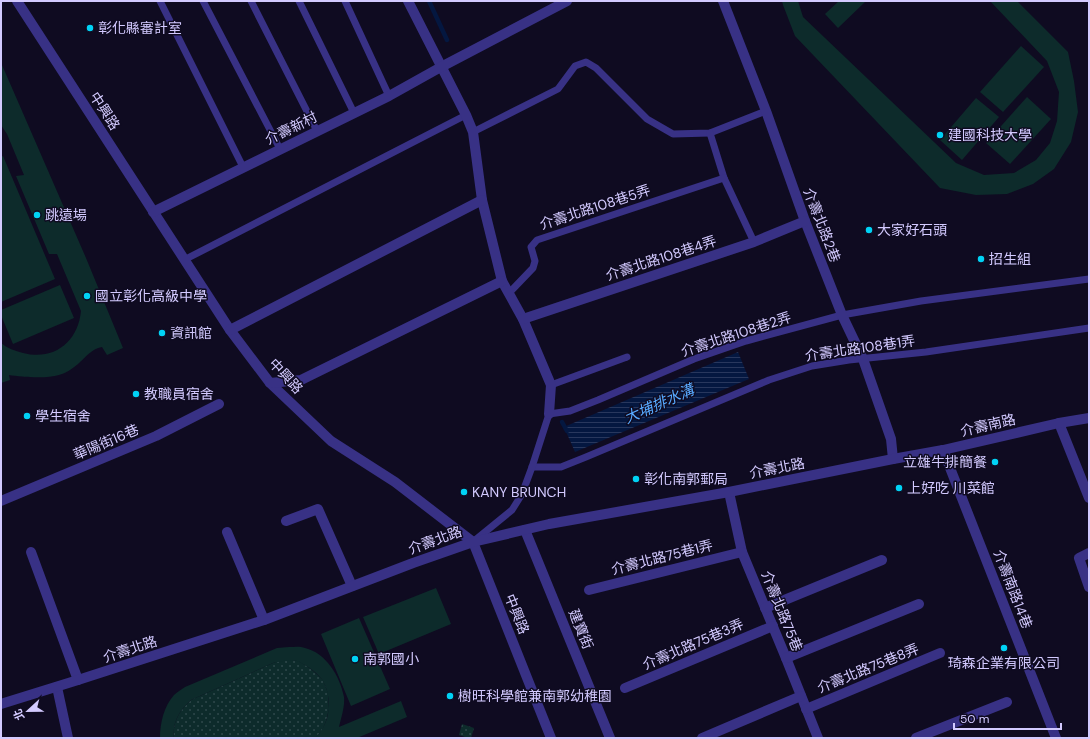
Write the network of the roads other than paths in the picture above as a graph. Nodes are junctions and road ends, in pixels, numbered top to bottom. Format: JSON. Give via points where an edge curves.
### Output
{"nodes":[{"id":1,"x":17,"y":1,"type":"edge"},
{"id":2,"x":160,"y":1,"type":"edge"},
{"id":3,"x":203,"y":1,"type":"edge"},
{"id":4,"x":251,"y":1,"type":"edge"},
{"id":5,"x":299,"y":1,"type":"edge"},
{"id":6,"x":345,"y":1,"type":"edge"},
{"id":7,"x":408,"y":1,"type":"edge"},
{"id":8,"x":567,"y":1,"type":"edge"},
{"id":9,"x":723,"y":1,"type":"edge"},
{"id":10,"x":441,"y":67,"type":"junction"},
{"id":11,"x":389,"y":96,"type":"junction"},
{"id":12,"x":766,"y":111,"type":"junction"},
{"id":13,"x":354,"y":113,"type":"junction"},
{"id":14,"x":466,"y":115,"type":"junction"},
{"id":15,"x":317,"y":131,"type":"junction"},
{"id":16,"x":473,"y":132,"type":"junction"},
{"id":17,"x":710,"y":133,"type":"junction"},
{"id":18,"x":280,"y":149,"type":"junction"},
{"id":19,"x":244,"y":167,"type":"junction"},
{"id":20,"x":724,"y":178,"type":"junction"},
{"id":21,"x":482,"y":200,"type":"junction"},
{"id":22,"x":153,"y":212,"type":"junction"},
{"id":23,"x":806,"y":221,"type":"junction"},
{"id":24,"x":754,"y":242,"type":"junction"},
{"id":25,"x":184,"y":260,"type":"junction"},
{"id":26,"x":1089,"y":279,"type":"edge"},
{"id":27,"x":502,"y":281,"type":"junction"},
{"id":28,"x":508,"y":292,"type":"junction"},
{"id":29,"x":842,"y":315,"type":"junction"},
{"id":30,"x":523,"y":319,"type":"junction"},
{"id":31,"x":1089,"y":328,"type":"edge"},
{"id":32,"x":230,"y":330,"type":"junction"},
{"id":33,"x":627,"y":358,"type":"dead end"},
{"id":34,"x":862,"y":359,"type":"junction"},
{"id":35,"x":270,"y":383,"type":"junction"},
{"id":36,"x":551,"y":385,"type":"junction"},
{"id":37,"x":219,"y":404,"type":"dead end"},
{"id":38,"x":549,"y":414,"type":"junction"},
{"id":39,"x":1089,"y":418,"type":"edge"},
{"id":40,"x":1059,"y":423,"type":"junction"},
{"id":41,"x":943,"y":450,"type":"junction"},
{"id":42,"x":893,"y":459,"type":"junction"},
{"id":43,"x":532,"y":467,"type":"junction"},
{"id":44,"x":729,"y":492,"type":"junction"},
{"id":45,"x":1089,"y":498,"type":"edge"},
{"id":46,"x":1,"y":501,"type":"edge"},
{"id":47,"x":286,"y":521,"type":"dead end"},
{"id":48,"x":525,"y":530,"type":"junction"},
{"id":49,"x":227,"y":532,"type":"dead end"},
{"id":50,"x":473,"y":542,"type":"junction"},
{"id":51,"x":31,"y":552,"type":"dead end"},
{"id":52,"x":742,"y":552,"type":"junction"},
{"id":53,"x":1089,"y":553,"type":"edge"},
{"id":54,"x":882,"y":560,"type":"dead end"},
{"id":55,"x":352,"y":586,"type":"junction"},
{"id":56,"x":1089,"y":587,"type":"edge"},
{"id":57,"x":589,"y":590,"type":"dead end"},
{"id":58,"x":919,"y":604,"type":"dead end"},
{"id":59,"x":766,"y":608,"type":"junction"},
{"id":60,"x":264,"y":620,"type":"junction"},
{"id":61,"x":773,"y":626,"type":"junction"},
{"id":62,"x":940,"y":653,"type":"dead end"},
{"id":63,"x":786,"y":658,"type":"junction"},
{"id":64,"x":78,"y":680,"type":"junction"},
{"id":65,"x":57,"y":687,"type":"junction"},
{"id":66,"x":625,"y":688,"type":"dead end"},
{"id":67,"x":801,"y":696,"type":"junction"},
{"id":68,"x":1007,"y":702,"type":"dead end"},
{"id":69,"x":1,"y":704,"type":"edge"},
{"id":70,"x":806,"y":709,"type":"junction"},
{"id":71,"x":68,"y":738,"type":"edge"},
{"id":72,"x":551,"y":738,"type":"edge"},
{"id":73,"x":610,"y":738,"type":"edge"},
{"id":74,"x":702,"y":738,"type":"edge"},
{"id":75,"x":818,"y":738,"type":"edge"},
{"id":76,"x":916,"y":738,"type":"edge"},
{"id":77,"x":1056,"y":738,"type":"edge"}],
"edges":[{"from":1,"to":22,"type":"street","name":"中興路"},
{"from":2,"to":19,"type":"lane"},
{"from":3,"to":18,"type":"lane"},
{"from":4,"to":15,"type":"lane"},
{"from":5,"to":13,"type":"lane"},
{"from":6,"to":11,"type":"lane"},
{"from":7,"to":10,"type":"street"},
{"from":8,"to":10,"type":"street","name":"介壽新村"},
{"from":9,"to":12,"type":"street","name":"介壽北路2巷"},
{"from":10,"to":11,"type":"street","name":"介壽新村"},
{"from":10,"to":14,"type":"street"},
{"from":11,"to":13,"type":"street","name":"介壽新村"},
{"from":12,"to":17,"type":"lane"},
{"from":12,"to":23,"type":"street","name":"介壽北路2巷"},
{"from":13,"to":15,"type":"street","name":"介壽新村"},
{"from":14,"to":16,"type":"street"},
{"from":14,"to":25,"type":"lane"},
{"from":15,"to":18,"type":"street","name":"介壽新村"},
{"from":16,"to":17,"type":"lane","via":[[558,89],[575,66],[586,62],[596,68],[647,119],[673,134]]},
{"from":16,"to":21,"type":"street"},
{"from":17,"to":20,"type":"lane"},
{"from":18,"to":19,"type":"street","name":"介壽新村"},
{"from":19,"to":22,"type":"street","name":"介壽新村"},
{"from":20,"to":24,"type":"lane"},
{"from":20,"to":28,"type":"lane","name":"介壽北路108巷5弄","via":[[537,240],[531,247],[535,261],[533,268]]},
{"from":21,"to":27,"type":"street"},
{"from":21,"to":32,"type":"street"},
{"from":22,"to":25,"type":"street","name":"中興路"},
{"from":23,"to":24,"type":"street","name":"介壽北路108巷4弄"},
{"from":23,"to":29,"type":"street","name":"介壽北路2巷"},
{"from":24,"to":30,"type":"street","name":"介壽北路108巷4弄"},
{"from":25,"to":32,"type":"street","name":"中興路"},
{"from":26,"to":29,"type":"lane","name":"介壽北路108巷2弄","via":[[921,301]]},
{"from":27,"to":28,"type":"street"},
{"from":27,"to":35,"type":"street","via":[[301,380]]},
{"from":28,"to":30,"type":"street"},
{"from":29,"to":34,"type":"street","name":"介壽北路2巷"},
{"from":29,"to":38,"type":"lane","name":"介壽北路108巷2弄","via":[[746,341],[694,359],[570,411]]},
{"from":30,"to":36,"type":"street"},
{"from":31,"to":34,"type":"lane","name":"介壽北路108巷1弄"},
{"from":32,"to":35,"type":"street","name":"中興路"},
{"from":33,"to":36,"type":"lane"},
{"from":34,"to":42,"type":"street","name":"介壽北路2巷","via":[[891,439]]},
{"from":34,"to":43,"type":"lane","name":"介壽北路108巷1弄","via":[[812,366],[769,380],[560,467]]},
{"from":35,"to":50,"type":"street","name":"中興路","via":[[331,441],[395,482]]},
{"from":36,"to":38,"type":"street"},
{"from":37,"to":46,"type":"street","name":"華陽街16巷","via":[[156,436]]},
{"from":38,"to":43,"type":"lane"},
{"from":39,"to":40,"type":"street","name":"介壽南路"},
{"from":40,"to":41,"type":"street","name":"介壽南路"},
{"from":40,"to":45,"type":"street"},
{"from":41,"to":42,"type":"street","name":"介壽南路"},
{"from":41,"to":77,"type":"street","name":"介壽南路14巷"},
{"from":42,"to":44,"type":"street","name":"介壽北路"},
{"from":43,"to":50,"type":"lane","via":[[522,494],[512,510]]},
{"from":44,"to":48,"type":"street","name":"介壽北路"},
{"from":44,"to":52,"type":"street","name":"介壽北路75巷"},
{"from":47,"to":55,"type":"street","via":[[318,509]]},
{"from":48,"to":50,"type":"street","name":"介壽北路"},
{"from":48,"to":73,"type":"street","name":"建寶街"},
{"from":49,"to":60,"type":"street"},
{"from":50,"to":55,"type":"street","name":"介壽北路"},
{"from":50,"to":72,"type":"street","name":"中興路"},
{"from":51,"to":64,"type":"street"},
{"from":52,"to":57,"type":"street","name":"介壽北路75巷1弄"},
{"from":52,"to":59,"type":"street","name":"介壽北路75巷"},
{"from":53,"to":56,"type":"street","via":[[1079,558]]},
{"from":54,"to":59,"type":"street"},
{"from":55,"to":60,"type":"street","name":"介壽北路"},
{"from":58,"to":63,"type":"street"},
{"from":59,"to":61,"type":"street","name":"介壽北路75巷"},
{"from":60,"to":64,"type":"street","name":"介壽北路"},
{"from":61,"to":63,"type":"street","name":"介壽北路75巷"},
{"from":61,"to":66,"type":"street","name":"介壽北路75巷3弄"},
{"from":62,"to":70,"type":"street","name":"介壽北路75巷8弄"},
{"from":63,"to":67,"type":"street","name":"介壽北路75巷"},
{"from":64,"to":65,"type":"street","name":"介壽北路"},
{"from":65,"to":69,"type":"street","name":"介壽北路"},
{"from":65,"to":71,"type":"street"},
{"from":67,"to":70,"type":"street","name":"介壽北路75巷"},
{"from":67,"to":74,"type":"street"},
{"from":68,"to":76,"type":"street"},
{"from":70,"to":75,"type":"street","name":"介壽北路75巷"}]}
